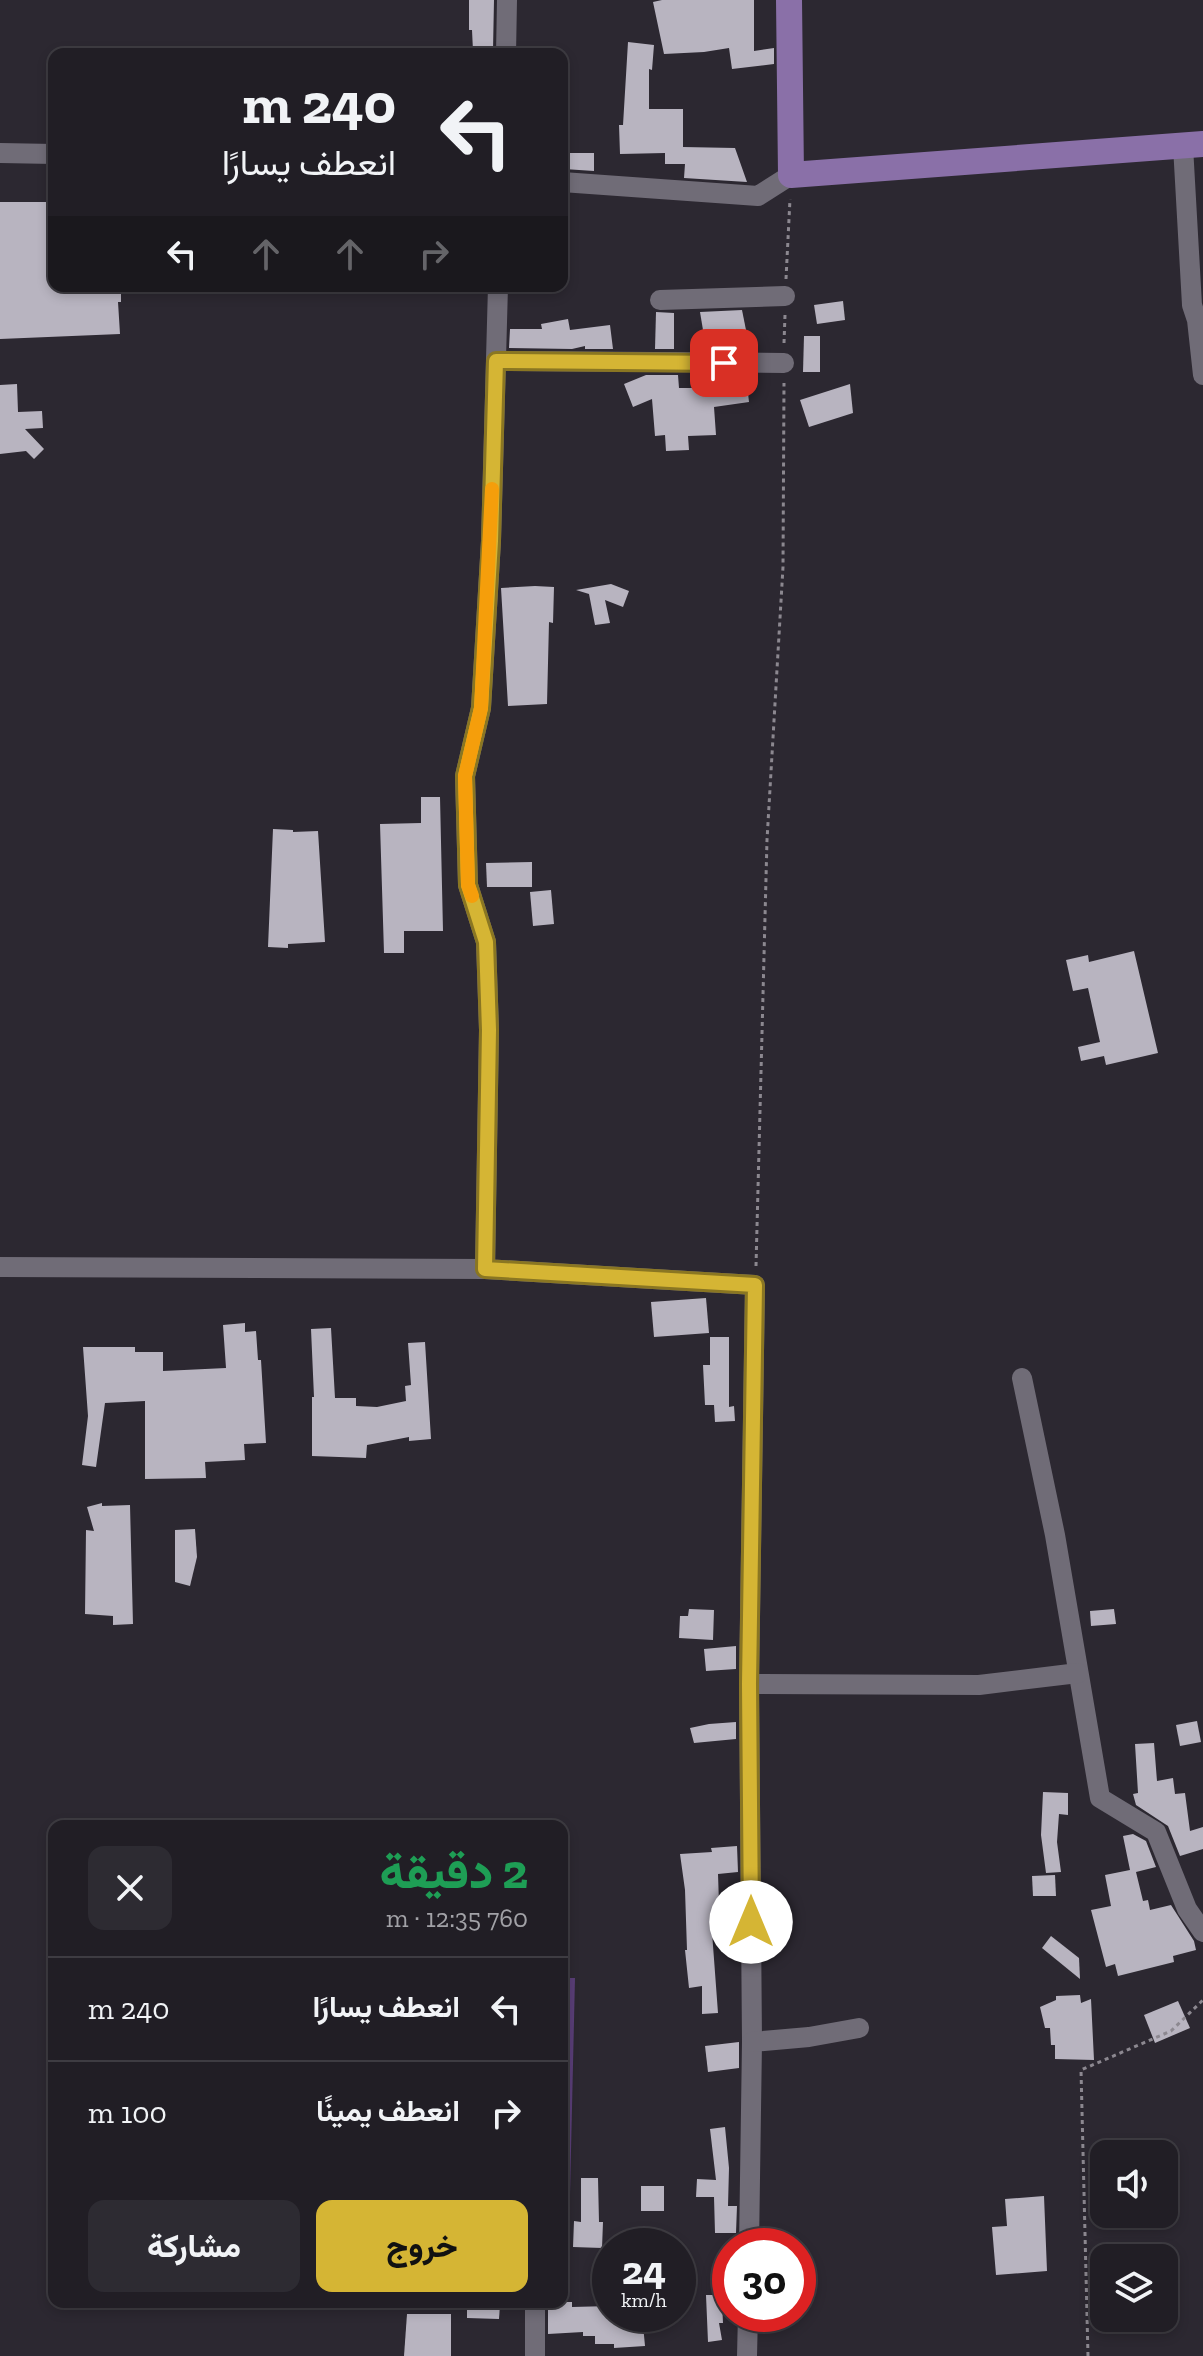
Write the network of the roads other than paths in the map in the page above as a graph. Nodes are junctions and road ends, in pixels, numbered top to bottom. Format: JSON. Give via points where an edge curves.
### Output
{"nodes":[{"id":1,"x":507,"y":0,"type":"edge"},
{"id":2,"x":789,"y":0,"type":"edge"},
{"id":3,"x":506,"y":48,"type":"edge"},
{"id":4,"x":1193,"y":145,"type":"edge"},
{"id":5,"x":0,"y":153,"type":"edge"},
{"id":6,"x":48,"y":154,"type":"edge"},
{"id":7,"x":791,"y":175,"type":"junction"},
{"id":8,"x":568,"y":182,"type":"edge"},
{"id":9,"x":498,"y":292,"type":"edge"},
{"id":10,"x":785,"y":296,"type":"dead end"},
{"id":11,"x":660,"y":300,"type":"dead end"},
{"id":12,"x":496,"y":361,"type":"junction"},
{"id":13,"x":784,"y":363,"type":"dead end"},
{"id":14,"x":1203,"y":375,"type":"edge"},
{"id":15,"x":0,"y":1267,"type":"edge"},
{"id":16,"x":485,"y":1269,"type":"junction"},
{"id":17,"x":1022,"y":1378,"type":"dead end"},
{"id":18,"x":1078,"y":1673,"type":"junction"},
{"id":19,"x":749,"y":1684,"type":"junction"},
{"id":20,"x":1203,"y":1932,"type":"edge"},
{"id":21,"x":859,"y":2028,"type":"dead end"},
{"id":22,"x":752,"y":2042,"type":"junction"},
{"id":23,"x":749,"y":2228,"type":"edge"},
{"id":24,"x":535,"y":2308,"type":"edge"},
{"id":25,"x":748,"y":2332,"type":"edge"},
{"id":26,"x":535,"y":2356,"type":"edge"},
{"id":27,"x":747,"y":2356,"type":"edge"}],
"edges":[{"from":1,"to":3,"type":"street"},
{"from":2,"to":7,"type":"main road"},
{"from":4,"to":7,"type":"main road"},
{"from":4,"to":14,"type":"street","via":[[1192,305]]},
{"from":5,"to":6,"type":"street"},
{"from":7,"to":8,"type":"street","via":[[758,196]]},
{"from":9,"to":12,"type":"street"},
{"from":10,"to":11,"type":"street"},
{"from":12,"to":13,"type":"street"},
{"from":12,"to":16,"type":"street","via":[[481,708],[465,776],[468,885],[486,942]]},
{"from":15,"to":16,"type":"street"},
{"from":16,"to":19,"type":"street","via":[[755,1285]]},
{"from":17,"to":18,"type":"street"},
{"from":18,"to":19,"type":"street","via":[[979,1685]]},
{"from":18,"to":20,"type":"street","via":[[1100,1798],[1156,1832],[1187,1909]]},
{"from":19,"to":22,"type":"street"},
{"from":21,"to":22,"type":"street"},
{"from":22,"to":23,"type":"street"},
{"from":24,"to":26,"type":"street"},
{"from":25,"to":27,"type":"street"}]}
